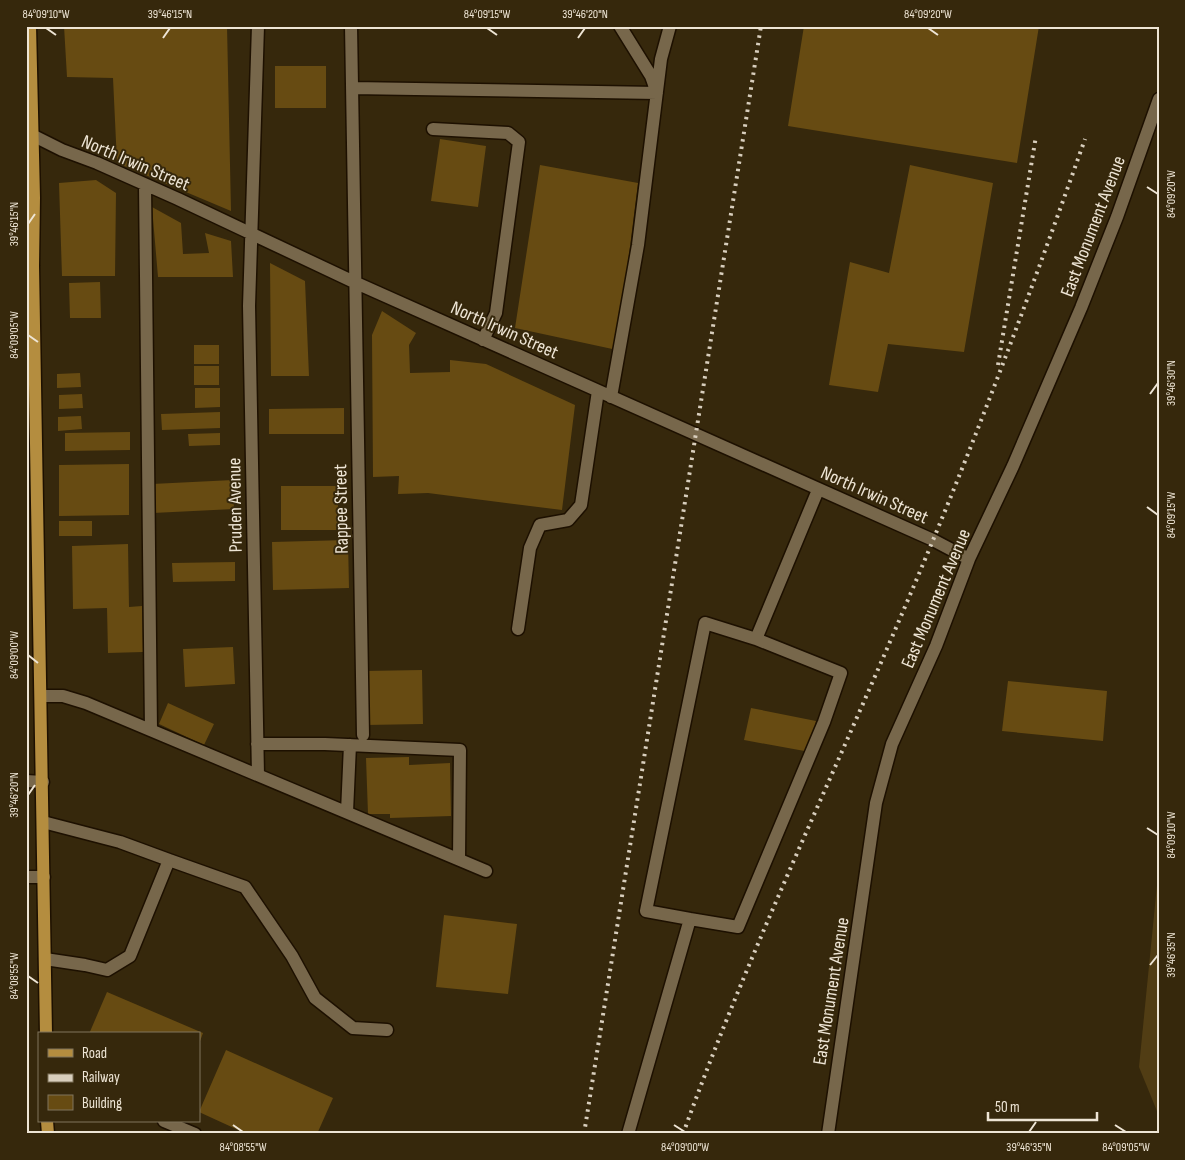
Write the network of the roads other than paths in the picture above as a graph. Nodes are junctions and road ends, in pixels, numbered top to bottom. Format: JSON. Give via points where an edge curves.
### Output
{"nodes":[{"id":1,"x":30,"y":26,"type":"edge"},
{"id":2,"x":258,"y":26,"type":"edge"},
{"id":3,"x":351,"y":26,"type":"edge"},
{"id":4,"x":620,"y":26,"type":"edge"},
{"id":5,"x":670,"y":26,"type":"edge"},
{"id":6,"x":352,"y":88,"type":"junction"},
{"id":7,"x":657,"y":92,"type":"junction"},
{"id":8,"x":1159,"y":99,"type":"edge"},
{"id":9,"x":433,"y":129,"type":"dead end"},
{"id":10,"x":29,"y":134,"type":"edge"},
{"id":11,"x":146,"y":185,"type":"junction"},
{"id":12,"x":252,"y":234,"type":"junction"},
{"id":13,"x":354,"y":282,"type":"junction"},
{"id":14,"x":483,"y":340,"type":"junction"},
{"id":15,"x":598,"y":391,"type":"junction"},
{"id":16,"x":611,"y":397,"type":"junction"},
{"id":17,"x":31,"y":475,"type":"edge"},
{"id":18,"x":818,"y":490,"type":"junction"},
{"id":19,"x":969,"y":560,"type":"junction"},
{"id":20,"x":518,"y":629,"type":"dead end"},
{"id":21,"x":756,"y":639,"type":"junction"},
{"id":22,"x":41,"y":696,"type":"junction"},
{"id":23,"x":151,"y":730,"type":"junction"},
{"id":24,"x":363,"y":735,"type":"dead end"},
{"id":25,"x":256,"y":744,"type":"junction"},
{"id":26,"x":350,"y":745,"type":"junction"},
{"id":27,"x":258,"y":775,"type":"junction"},
{"id":28,"x":26,"y":782,"type":"edge"},
{"id":29,"x":43,"y":782,"type":"junction"},
{"id":30,"x":347,"y":812,"type":"junction"},
{"id":31,"x":43,"y":822,"type":"junction"},
{"id":32,"x":459,"y":859,"type":"junction"},
{"id":33,"x":169,"y":860,"type":"junction"},
{"id":34,"x":486,"y":871,"type":"dead end"},
{"id":35,"x":26,"y":877,"type":"edge"},
{"id":36,"x":44,"y":877,"type":"junction"},
{"id":37,"x":690,"y":919,"type":"junction"},
{"id":38,"x":45,"y":960,"type":"junction"},
{"id":39,"x":387,"y":1030,"type":"dead end"},
{"id":40,"x":46,"y":1032,"type":"edge"},
{"id":41,"x":166,"y":1122,"type":"edge"},
{"id":42,"x":195,"y":1134,"type":"edge"},
{"id":43,"x":628,"y":1134,"type":"edge"},
{"id":44,"x":828,"y":1134,"type":"edge"}],
"edges":[{"from":1,"to":10,"type":"main road"},
{"from":2,"to":12,"type":"street","name":"Pruden Avenue"},
{"from":3,"to":6,"type":"street","name":"Rappee Street"},
{"from":4,"to":7,"type":"street","via":[[651,76]]},
{"from":5,"to":7,"type":"street"},
{"from":6,"to":7,"type":"street"},
{"from":6,"to":13,"type":"street","name":"Rappee Street"},
{"from":7,"to":16,"type":"street","via":[[638,245]]},
{"from":8,"to":19,"type":"street","name":"East Monument Avenue","via":[[1081,308]]},
{"from":9,"to":14,"type":"street","via":[[508,133],[519,142],[496,313]]},
{"from":10,"to":11,"type":"street","name":"North Irwin Street"},
{"from":10,"to":17,"type":"main road","via":[[34,198]]},
{"from":11,"to":12,"type":"street","name":"North Irwin Street"},
{"from":11,"to":23,"type":"street"},
{"from":12,"to":13,"type":"street","name":"North Irwin Street"},
{"from":12,"to":25,"type":"street","name":"Pruden Avenue","via":[[249,306]]},
{"from":13,"to":14,"type":"street","name":"North Irwin Street"},
{"from":13,"to":24,"type":"street","name":"Rappee Street"},
{"from":14,"to":15,"type":"street","name":"North Irwin Street"},
{"from":15,"to":16,"type":"street","name":"North Irwin Street"},
{"from":15,"to":20,"type":"street","via":[[580,506],[568,520],[540,525],[530,548]]},
{"from":16,"to":18,"type":"street","name":"North Irwin Street"},
{"from":17,"to":22,"type":"main road"},
{"from":18,"to":19,"type":"street","name":"North Irwin Street","via":[[933,540]]},
{"from":18,"to":21,"type":"street"},
{"from":19,"to":44,"type":"street","name":"East Monument Avenue","via":[[883,771]]},
{"from":21,"to":37,"type":"street","via":[[705,623],[646,911]]},
{"from":21,"to":37,"type":"street","via":[[841,673],[824,722],[738,927]]},
{"from":22,"to":23,"type":"street","via":[[63,696]]},
{"from":22,"to":29,"type":"main road"},
{"from":23,"to":27,"type":"street"},
{"from":25,"to":26,"type":"street"},
{"from":25,"to":27,"type":"street","name":"Pruden Avenue"},
{"from":26,"to":30,"type":"street"},
{"from":26,"to":32,"type":"street","via":[[460,750]]},
{"from":27,"to":30,"type":"street"},
{"from":28,"to":29,"type":"street"},
{"from":29,"to":31,"type":"main road"},
{"from":30,"to":32,"type":"street"},
{"from":31,"to":33,"type":"street","via":[[120,842]]},
{"from":31,"to":36,"type":"main road"},
{"from":32,"to":34,"type":"street"},
{"from":33,"to":38,"type":"street","via":[[130,956],[107,970]]},
{"from":33,"to":39,"type":"street","via":[[245,887],[292,956],[315,998],[353,1028]]},
{"from":35,"to":36,"type":"street"},
{"from":36,"to":38,"type":"main road"},
{"from":37,"to":43,"type":"street"},
{"from":38,"to":40,"type":"main road"},
{"from":41,"to":42,"type":"street"}]}
